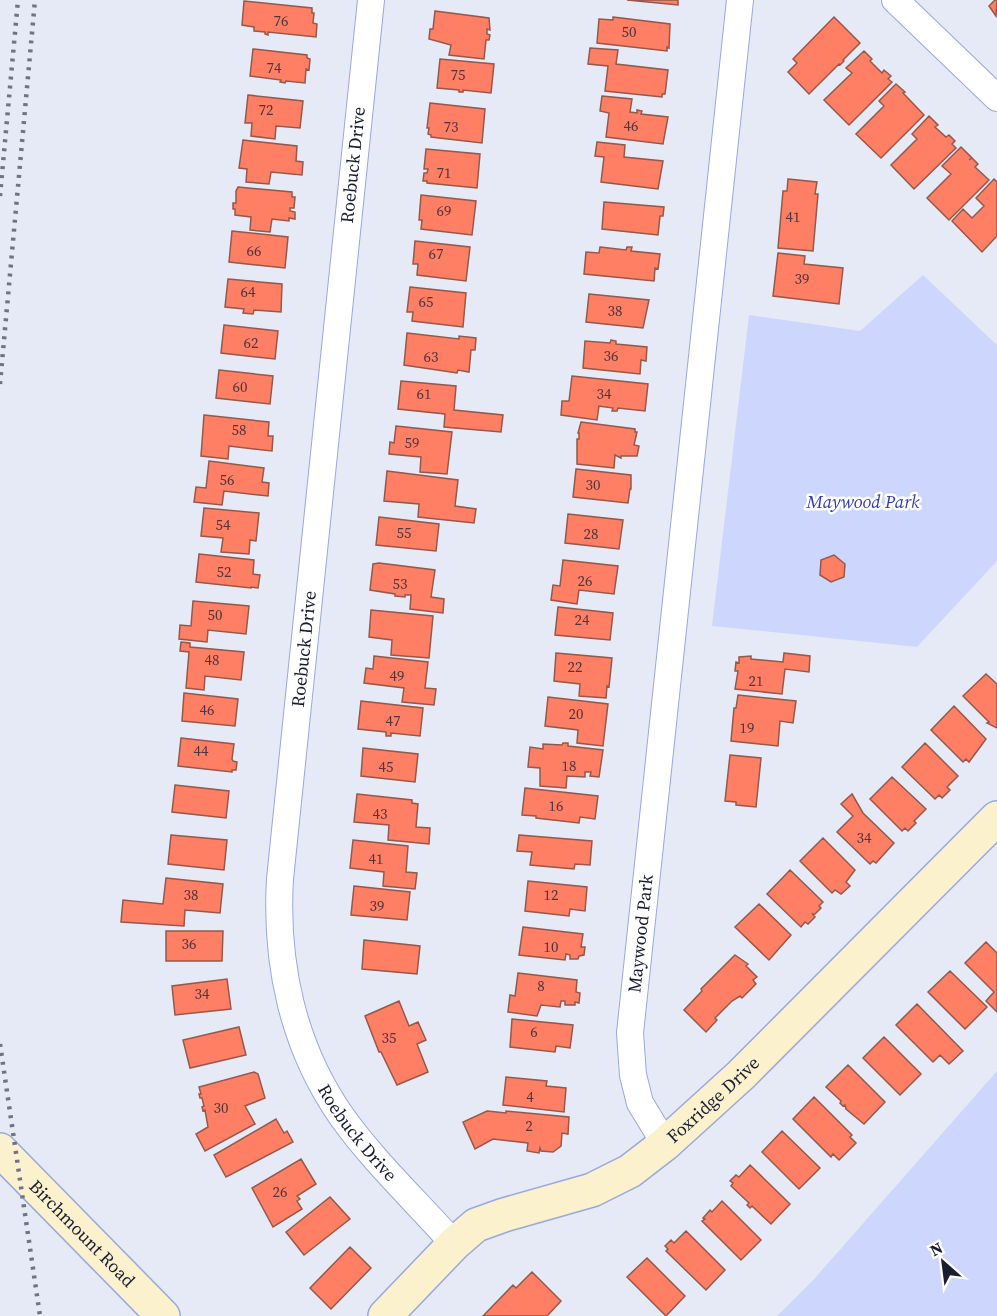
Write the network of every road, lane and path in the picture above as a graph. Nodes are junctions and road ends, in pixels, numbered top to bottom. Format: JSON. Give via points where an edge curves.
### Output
{"nodes":[{"id":1,"x":370,"y":0,"type":"edge"},
{"id":2,"x":740,"y":0,"type":"edge"},
{"id":3,"x":895,"y":0,"type":"edge"},
{"id":4,"x":997,"y":98,"type":"edge"},
{"id":5,"x":997,"y":818,"type":"edge"},
{"id":6,"x":665,"y":1144,"type":"junction"},
{"id":7,"x":0,"y":1150,"type":"edge"},
{"id":8,"x":454,"y":1244,"type":"junction"},
{"id":9,"x":163,"y":1316,"type":"edge"},
{"id":10,"x":385,"y":1316,"type":"edge"}],
"edges":[{"from":1,"to":8,"type":"street","name":"Roebuck Drive","via":[[278,918],[292,1009],[320,1080],[369,1152]]},
{"from":2,"to":6,"type":"street","name":"Maywood Park","via":[[630,1033],[640,1103]]},
{"from":3,"to":4,"type":"street"},
{"from":5,"to":6,"type":"street","name":"Foxridge Drive","via":[[741,1075]]},
{"from":6,"to":8,"type":"street","name":"Foxridge Drive","via":[[630,1171],[592,1190],[476,1225]]},
{"from":7,"to":9,"type":"street","name":"Birchmount Road"},
{"from":8,"to":10,"type":"street","name":"Foxridge Drive"}]}
